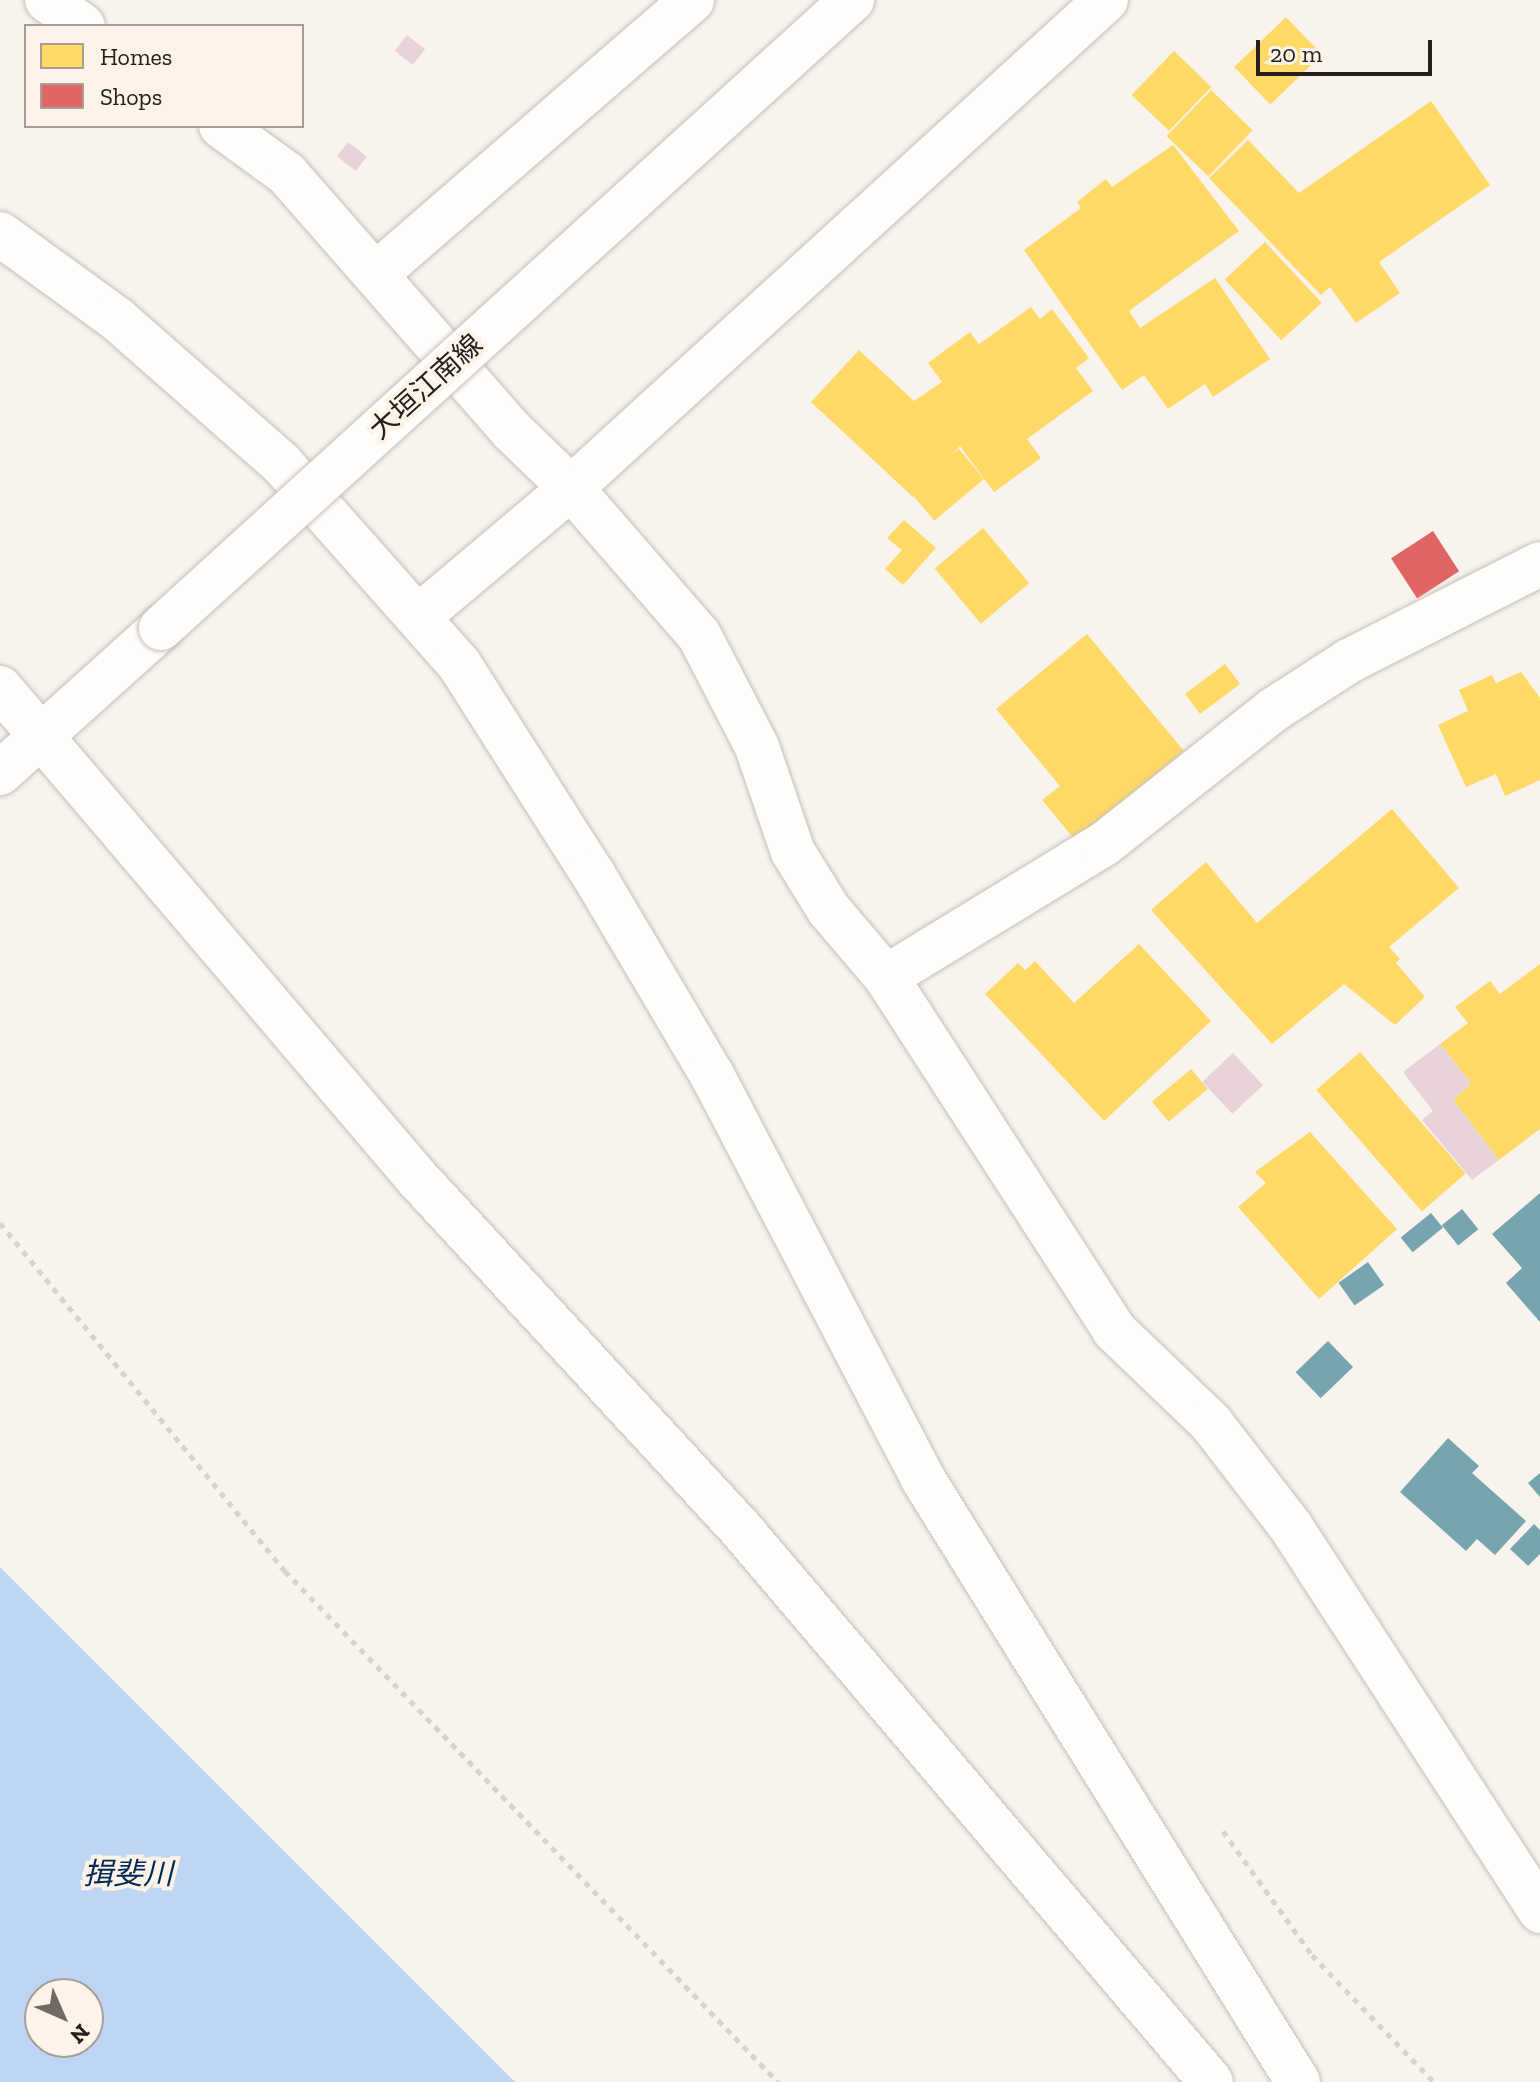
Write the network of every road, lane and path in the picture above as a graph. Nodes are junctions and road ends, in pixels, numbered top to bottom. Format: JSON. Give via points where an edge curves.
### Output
{"nodes":[{"id":1,"x":47,"y":0,"type":"edge"},
{"id":2,"x":692,"y":0,"type":"edge"},
{"id":3,"x":852,"y":0,"type":"edge"},
{"id":4,"x":1106,"y":0,"type":"edge"},
{"id":5,"x":80,"y":24,"type":"edge"},
{"id":6,"x":224,"y":128,"type":"edge"},
{"id":7,"x":0,"y":234,"type":"edge"},
{"id":8,"x":376,"y":274,"type":"junction"},
{"id":9,"x":571,"y":488,"type":"junction"},
{"id":10,"x":1540,"y":564,"type":"edge"},
{"id":11,"x":418,"y":617,"type":"junction"},
{"id":12,"x":0,"y":688,"type":"edge"},
{"id":13,"x":44,"y":735,"type":"junction"},
{"id":14,"x":0,"y":773,"type":"edge"},
{"id":15,"x":886,"y":977,"type":"junction"},
{"id":16,"x":0,"y":1223,"type":"edge"},
{"id":17,"x":1223,"y":1831,"type":"dead end"},
{"id":18,"x":1540,"y":1911,"type":"edge"},
{"id":19,"x":778,"y":2082,"type":"edge"},
{"id":20,"x":1211,"y":2082,"type":"edge"},
{"id":21,"x":1298,"y":2082,"type":"edge"},
{"id":22,"x":1434,"y":2082,"type":"edge"}],
"edges":[{"from":1,"to":5,"type":"main road"},
{"from":2,"to":8,"type":"main road"},
{"from":3,"to":13,"type":"main road","name":"大垣江南線","bridge":true},
{"from":4,"to":9,"type":"main road"},
{"from":6,"to":8,"type":"main road","via":[[287,174]]},
{"from":7,"to":11,"type":"main road","via":[[117,319],[281,463]]},
{"from":8,"to":9,"type":"main road","via":[[511,430]]},
{"from":9,"to":11,"type":"main road"},
{"from":9,"to":15,"type":"main road","via":[[699,635],[757,747],[793,852],[829,910]]},
{"from":10,"to":15,"type":"main road","via":[[1349,661],[1273,710],[1104,844]]},
{"from":11,"to":21,"type":"main road","via":[[459,664],[593,874],[712,1075],[923,1479]]},
{"from":12,"to":13,"type":"main road"},
{"from":13,"to":14,"type":"main road","name":"大垣江南線"},
{"from":13,"to":20,"type":"main road","via":[[417,1178],[745,1534]]},
{"from":15,"to":18,"type":"main road","via":[[1114,1330],[1211,1423],[1291,1527]]},
{"from":16,"to":19,"type":"path","via":[[285,1571]]},
{"from":17,"to":22,"type":"path","via":[[1312,1955]]}]}
